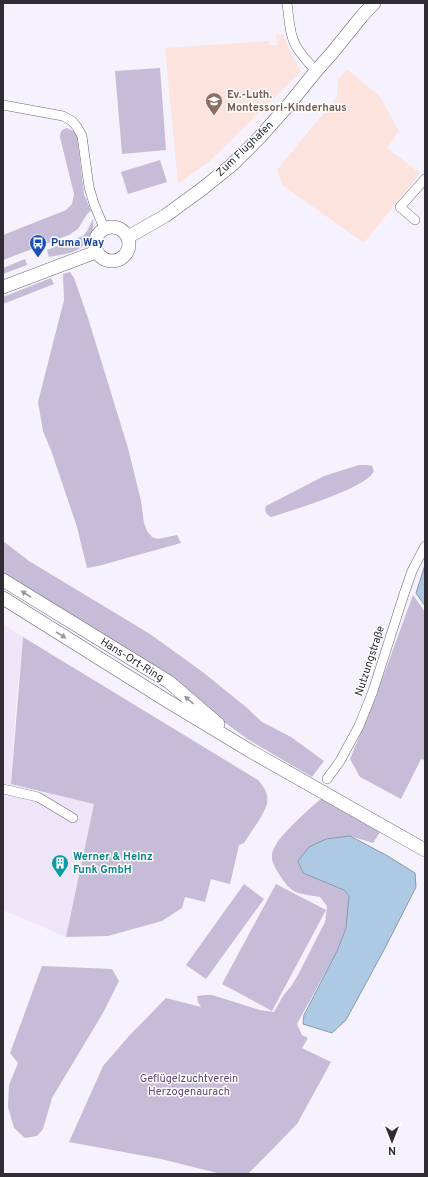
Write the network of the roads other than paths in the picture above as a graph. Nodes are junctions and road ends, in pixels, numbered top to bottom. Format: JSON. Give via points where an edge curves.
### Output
{"nodes":[{"id":1,"x":287,"y":3,"type":"edge"},
{"id":2,"x":374,"y":3,"type":"edge"},
{"id":3,"x":316,"y":71,"type":"junction"},
{"id":4,"x":4,"y":106,"type":"edge"},
{"id":5,"x":425,"y":179,"type":"edge"},
{"id":6,"x":415,"y":220,"type":"dead end"},
{"id":7,"x":104,"y":228,"type":"junction"},
{"id":8,"x":128,"y":237,"type":"junction"},
{"id":9,"x":96,"y":252,"type":"junction"},
{"id":10,"x":3,"y":287,"type":"edge"},
{"id":11,"x":425,"y":546,"type":"edge"},
{"id":12,"x":3,"y":580,"type":"edge"},
{"id":13,"x":3,"y":598,"type":"edge"},
{"id":14,"x":252,"y":752,"type":"junction"},
{"id":15,"x":327,"y":779,"type":"dead end"},
{"id":16,"x":3,"y":789,"type":"edge"},
{"id":17,"x":73,"y":818,"type":"dead end"},
{"id":18,"x":425,"y":850,"type":"edge"}],
"edges":[{"from":1,"to":3,"type":"street","via":[[293,39]]},
{"from":2,"to":3,"type":"main road","name":"Zum Flughafen"},
{"from":3,"to":8,"type":"main road","name":"Zum Flughafen","via":[[233,164],[165,216]]},
{"from":4,"to":7,"type":"street","via":[[63,116],[77,127],[82,136],[89,187]]},
{"from":5,"to":6,"type":"street","via":[[400,207]]},
{"from":7,"to":8,"type":"main road","via":[[115,227],[125,232]]},
{"from":7,"to":9,"type":"main road","via":[[96,236]]},
{"from":8,"to":9,"type":"main road","via":[[130,242],[127,253],[119,260],[108,261]]},
{"from":9,"to":10,"type":"main road"},
{"from":11,"to":15,"type":"street","name":"Nutzungstraße","via":[[410,577],[359,726]]},
{"from":14,"to":12,"type":"main road","name":"Hans-Ort-Ring","one_way":true,"via":[[168,682]]},
{"from":13,"to":14,"type":"main road","name":"Hans-Ort-Ring","one_way":true},
{"from":14,"to":18,"type":"main road","name":"Hans-Ort-Ring"},
{"from":16,"to":17,"type":"street","via":[[38,797]]}]}
